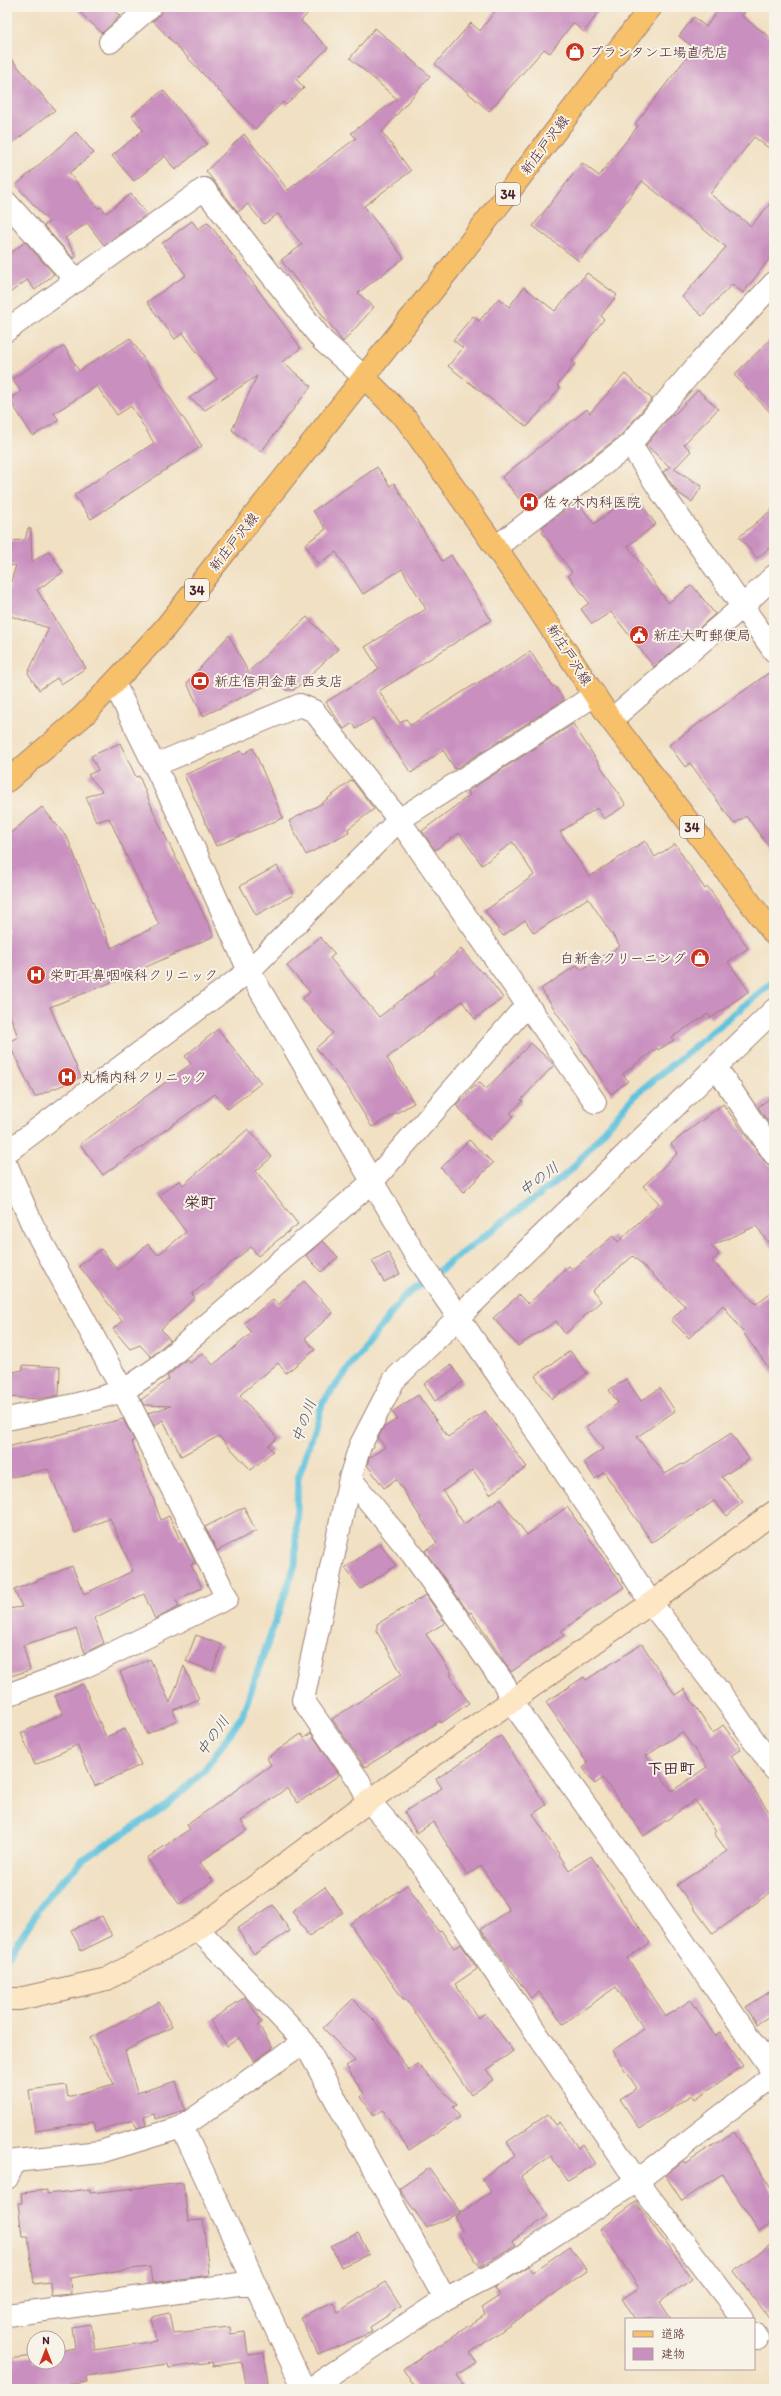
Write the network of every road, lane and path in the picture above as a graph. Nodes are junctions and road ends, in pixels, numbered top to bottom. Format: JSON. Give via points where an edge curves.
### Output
{"nodes":[{"id":1,"x":150,"y":7,"type":"edge"},
{"id":2,"x":649,"y":8,"type":"edge"},
{"id":3,"x":110,"y":42,"type":"dead end"},
{"id":4,"x":7,"y":202,"type":"edge"},
{"id":5,"x":77,"y":281,"type":"junction"},
{"id":6,"x":774,"y":283,"type":"edge"},
{"id":7,"x":7,"y":330,"type":"edge"},
{"id":8,"x":364,"y":377,"type":"junction"},
{"id":9,"x":630,"y":444,"type":"junction"},
{"id":10,"x":496,"y":547,"type":"junction"},
{"id":11,"x":774,"y":576,"type":"edge"},
{"id":12,"x":742,"y":607,"type":"junction"},
{"id":13,"x":774,"y":651,"type":"edge"},
{"id":14,"x":115,"y":685,"type":"junction"},
{"id":15,"x":595,"y":695,"type":"junction"},
{"id":16,"x":611,"y":720,"type":"junction"},
{"id":17,"x":155,"y":765,"type":"junction"},
{"id":18,"x":7,"y":781,"type":"edge"},
{"id":19,"x":399,"y":820,"type":"junction"},
{"id":20,"x":774,"y":934,"type":"edge"},
{"id":21,"x":250,"y":971,"type":"junction"},
{"id":22,"x":526,"y":1006,"type":"junction"},
{"id":23,"x":774,"y":1010,"type":"edge"},
{"id":24,"x":716,"y":1067,"type":"junction"},
{"id":25,"x":595,"y":1102,"type":"dead end"},
{"id":26,"x":7,"y":1152,"type":"edge"},
{"id":27,"x":774,"y":1154,"type":"edge"},
{"id":28,"x":7,"y":1166,"type":"edge"},
{"id":29,"x":372,"y":1182,"type":"junction"},
{"id":30,"x":455,"y":1310,"type":"junction"},
{"id":31,"x":123,"y":1391,"type":"junction"},
{"id":32,"x":7,"y":1418,"type":"edge"},
{"id":33,"x":350,"y":1478,"type":"junction"},
{"id":34,"x":774,"y":1512,"type":"edge"},
{"id":35,"x":651,"y":1603,"type":"junction"},
{"id":36,"x":7,"y":1695,"type":"edge"},
{"id":37,"x":511,"y":1701,"type":"junction"},
{"id":38,"x":774,"y":1769,"type":"edge"},
{"id":39,"x":369,"y":1801,"type":"junction"},
{"id":40,"x":198,"y":1929,"type":"junction"},
{"id":41,"x":13,"y":1999,"type":"edge"},
{"id":42,"x":304,"y":2042,"type":"junction"},
{"id":43,"x":774,"y":2075,"type":"edge"},
{"id":44,"x":182,"y":2127,"type":"junction"},
{"id":45,"x":7,"y":2178,"type":"edge"},
{"id":46,"x":637,"y":2181,"type":"junction"},
{"id":47,"x":254,"y":2282,"type":"junction"},
{"id":48,"x":445,"y":2299,"type":"junction"},
{"id":49,"x":7,"y":2315,"type":"edge"},
{"id":50,"x":742,"y":2318,"type":"edge"},
{"id":51,"x":304,"y":2389,"type":"edge"},
{"id":52,"x":310,"y":2389,"type":"edge"}],
"edges":[{"from":1,"to":3,"type":"street"},
{"from":2,"to":8,"type":"main road","name":"新庄戸沢線","number":"34"},
{"from":4,"to":5,"type":"street"},
{"from":5,"to":7,"type":"street"},
{"from":5,"to":8,"type":"street","via":[[204,190],[323,341]]},
{"from":6,"to":9,"type":"street","via":[[702,360]]},
{"from":8,"to":10,"type":"main road","name":"新庄戸沢線","number":"34","via":[[406,419]]},
{"from":8,"to":14,"type":"main road","name":"新庄戸沢線","number":"34","via":[[212,571]]},
{"from":9,"to":10,"type":"street"},
{"from":9,"to":12,"type":"street"},
{"from":10,"to":15,"type":"main road","name":"新庄戸沢線","number":"34"},
{"from":11,"to":12,"type":"street"},
{"from":12,"to":13,"type":"street"},
{"from":12,"to":16,"type":"street"},
{"from":14,"to":17,"type":"street"},
{"from":14,"to":18,"type":"main road","name":"新庄戸沢線","number":"34","via":[[48,748]]},
{"from":15,"to":16,"type":"main road","name":"新庄戸沢線","number":"34"},
{"from":15,"to":19,"type":"street"},
{"from":16,"to":20,"type":"main road","name":"新庄戸沢線","number":"34"},
{"from":17,"to":19,"type":"street","via":[[300,705],[314,711]]},
{"from":17,"to":21,"type":"street"},
{"from":19,"to":21,"type":"street"},
{"from":19,"to":22,"type":"street"},
{"from":21,"to":26,"type":"street"},
{"from":21,"to":29,"type":"street"},
{"from":22,"to":25,"type":"street"},
{"from":22,"to":29,"type":"street"},
{"from":23,"to":24,"type":"street"},
{"from":24,"to":27,"type":"street"},
{"from":24,"to":30,"type":"street"},
{"from":28,"to":31,"type":"street","via":[[32,1224]]},
{"from":29,"to":30,"type":"street","via":[[413,1251]]},
{"from":29,"to":31,"type":"street","via":[[157,1368]]},
{"from":30,"to":33,"type":"street","via":[[394,1380],[360,1446]]},
{"from":30,"to":35,"type":"street","via":[[596,1517]]},
{"from":31,"to":32,"type":"street","via":[[74,1405]]},
{"from":31,"to":36,"type":"street","via":[[227,1598],[84,1667]]},
{"from":33,"to":37,"type":"street","via":[[412,1554],[505,1685]]},
{"from":33,"to":39,"type":"street","via":[[303,1700],[359,1782]]},
{"from":34,"to":35,"type":"street"},
{"from":35,"to":37,"type":"street"},
{"from":35,"to":38,"type":"street","via":[[730,1706]]},
{"from":37,"to":39,"type":"street"},
{"from":37,"to":43,"type":"street","via":[[679,1935]]},
{"from":39,"to":40,"type":"street"},
{"from":39,"to":46,"type":"street","via":[[414,1852]]},
{"from":40,"to":41,"type":"street","via":[[107,1979]]},
{"from":40,"to":42,"type":"street"},
{"from":42,"to":44,"type":"street"},
{"from":42,"to":48,"type":"street"},
{"from":43,"to":46,"type":"street"},
{"from":44,"to":45,"type":"street","via":[[100,2152],[15,2161]]},
{"from":44,"to":47,"type":"street"},
{"from":46,"to":48,"type":"street","via":[[496,2273]]},
{"from":46,"to":50,"type":"street"},
{"from":47,"to":49,"type":"street"},
{"from":47,"to":51,"type":"street"},
{"from":48,"to":52,"type":"street"}]}
